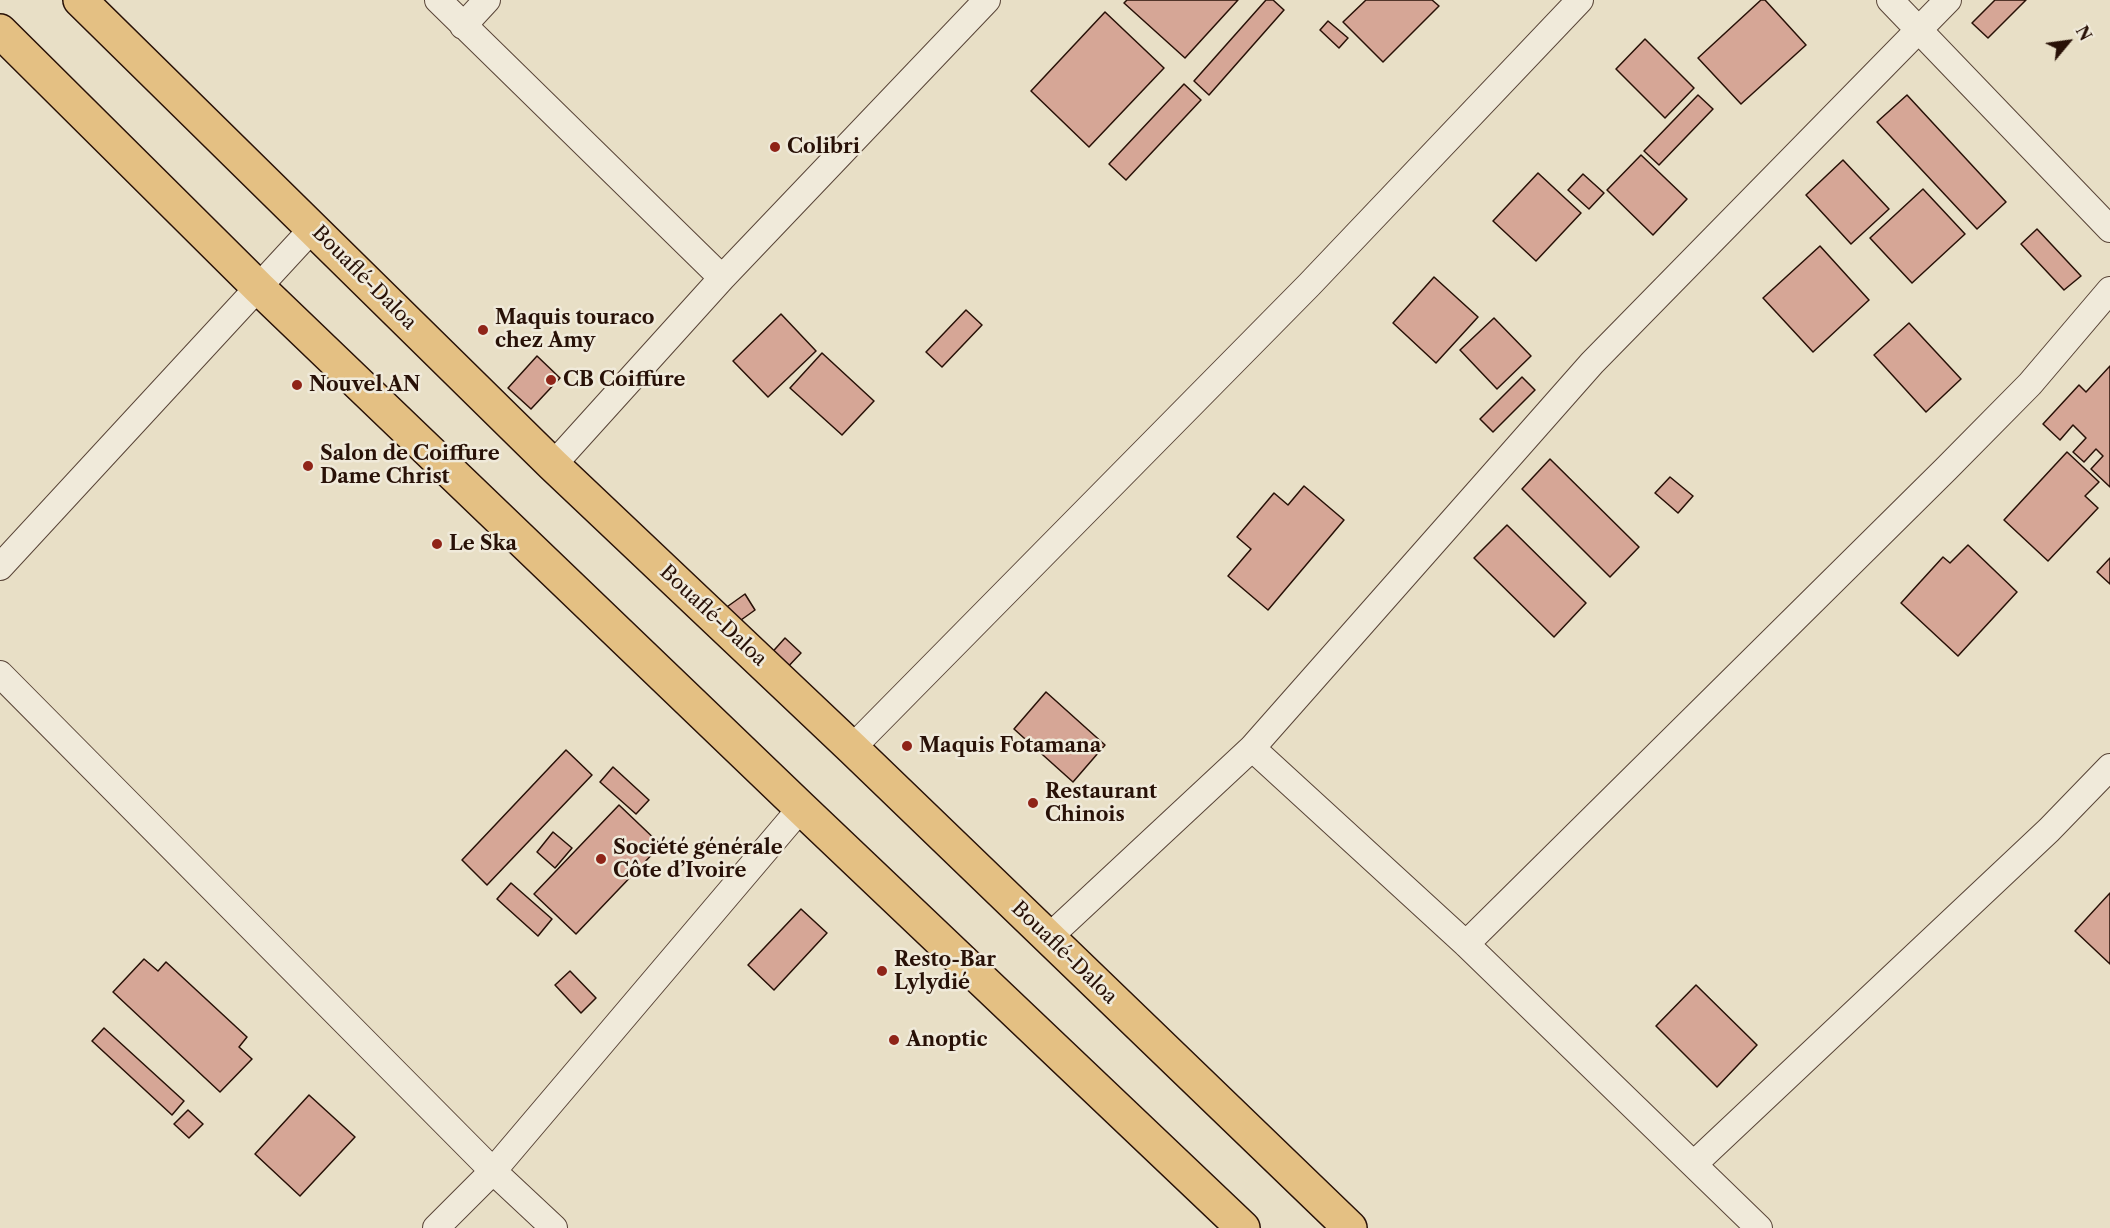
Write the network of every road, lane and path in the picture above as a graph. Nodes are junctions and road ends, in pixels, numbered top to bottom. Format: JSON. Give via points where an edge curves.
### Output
{"nodes":[{"id":1,"x":80,"y":0,"type":"edge"},
{"id":2,"x":438,"y":0,"type":"edge"},
{"id":3,"x":487,"y":0,"type":"edge"},
{"id":4,"x":987,"y":0,"type":"edge"},
{"id":5,"x":1580,"y":0,"type":"edge"},
{"id":6,"x":1890,"y":0,"type":"edge"},
{"id":7,"x":1948,"y":0,"type":"edge"},
{"id":8,"x":463,"y":26,"type":"junction"},
{"id":9,"x":1919,"y":30,"type":"junction"},
{"id":10,"x":0,"y":31,"type":"edge"},
{"id":11,"x":313,"y":228,"type":"junction"},
{"id":12,"x":2110,"y":229,"type":"edge"},
{"id":13,"x":722,"y":278,"type":"junction"},
{"id":14,"x":259,"y":288,"type":"junction"},
{"id":15,"x":2110,"y":290,"type":"edge"},
{"id":16,"x":553,"y":465,"type":"junction"},
{"id":17,"x":0,"y":567,"type":"edge"},
{"id":18,"x":0,"y":674,"type":"edge"},
{"id":19,"x":852,"y":748,"type":"junction"},
{"id":20,"x":1252,"y":748,"type":"junction"},
{"id":21,"x":2110,"y":766,"type":"edge"},
{"id":22,"x":801,"y":808,"type":"junction"},
{"id":23,"x":1048,"y":938,"type":"junction"},
{"id":24,"x":1466,"y":944,"type":"junction"},
{"id":25,"x":1694,"y":1164,"type":"junction"},
{"id":26,"x":493,"y":1171,"type":"junction"},
{"id":27,"x":436,"y":1228,"type":"edge"},
{"id":28,"x":554,"y":1228,"type":"edge"},
{"id":29,"x":1243,"y":1228,"type":"edge"},
{"id":30,"x":1350,"y":1228,"type":"edge"},
{"id":31,"x":1759,"y":1228,"type":"edge"}],
"edges":[{"from":1,"to":11,"type":"highway","name":"Bouaflé-Daloa"},
{"from":2,"to":8,"type":"street"},
{"from":3,"to":8,"type":"street"},
{"from":4,"to":13,"type":"street"},
{"from":5,"to":19,"type":"street","via":[[1309,285]]},
{"from":6,"to":9,"type":"street"},
{"from":7,"to":9,"type":"street"},
{"from":8,"to":13,"type":"street"},
{"from":9,"to":12,"type":"street"},
{"from":9,"to":20,"type":"street","via":[[1592,363]]},
{"from":10,"to":14,"type":"highway"},
{"from":11,"to":14,"type":"street"},
{"from":11,"to":16,"type":"highway","name":"Bouaflé-Daloa"},
{"from":13,"to":16,"type":"street"},
{"from":14,"to":17,"type":"street"},
{"from":14,"to":22,"type":"highway"},
{"from":15,"to":24,"type":"street","via":[[2030,384]]},
{"from":16,"to":19,"type":"highway","name":"Bouaflé-Daloa"},
{"from":18,"to":26,"type":"street"},
{"from":19,"to":23,"type":"highway","name":"Bouaflé-Daloa"},
{"from":20,"to":23,"type":"street"},
{"from":20,"to":24,"type":"street"},
{"from":21,"to":25,"type":"street","via":[[2041,838]]},
{"from":22,"to":26,"type":"street"},
{"from":22,"to":29,"type":"highway"},
{"from":23,"to":30,"type":"highway","name":"Bouaflé-Daloa"},
{"from":24,"to":25,"type":"street"},
{"from":25,"to":31,"type":"street"},
{"from":26,"to":27,"type":"street"},
{"from":26,"to":28,"type":"street"}]}
